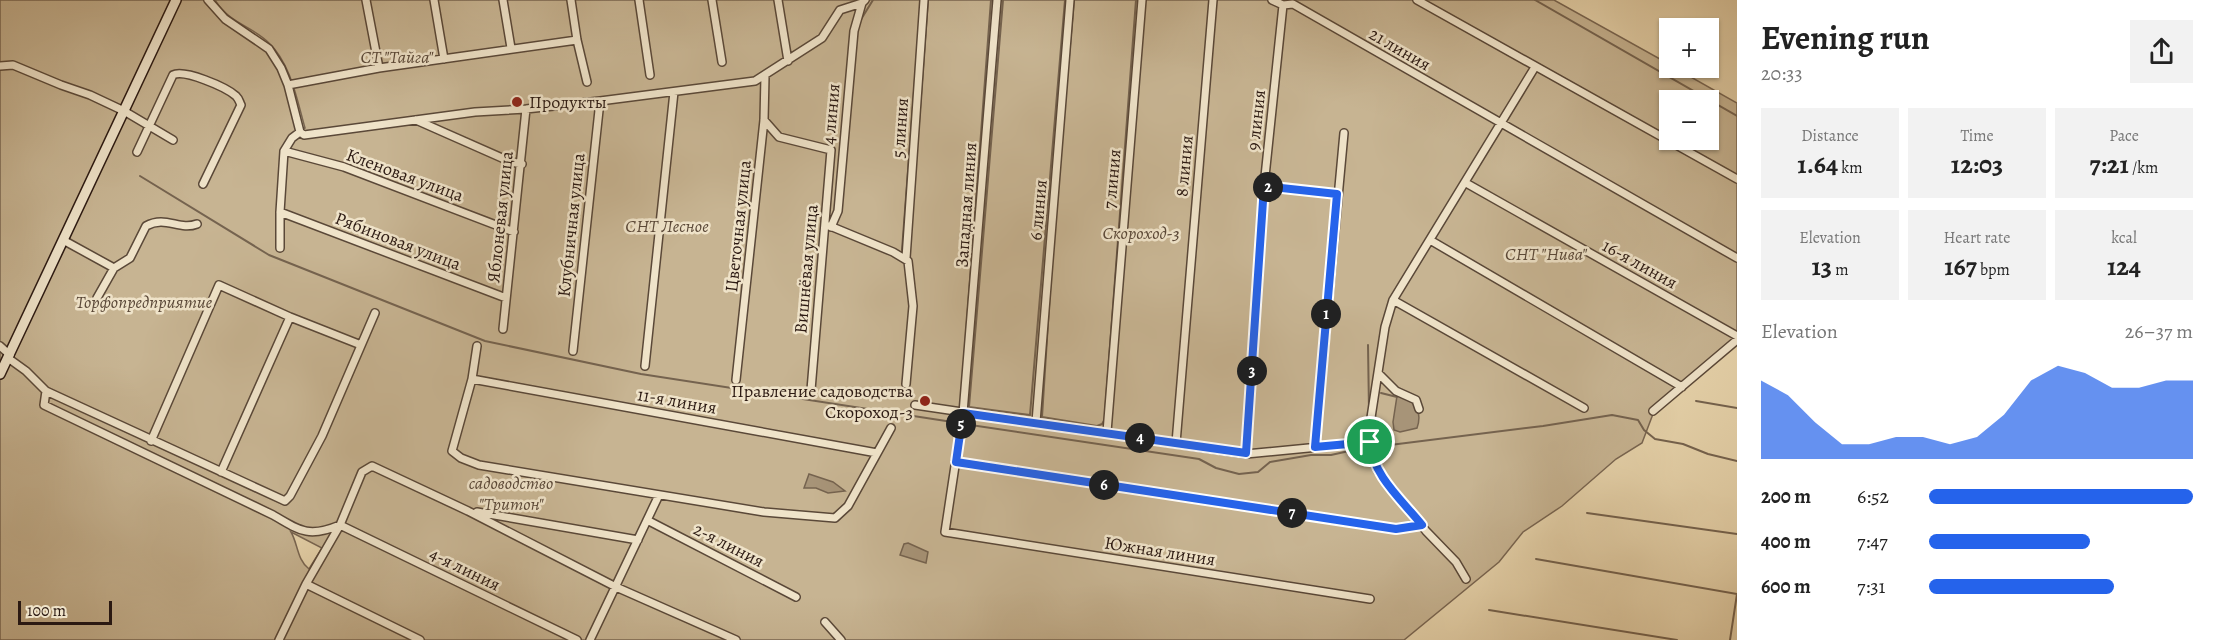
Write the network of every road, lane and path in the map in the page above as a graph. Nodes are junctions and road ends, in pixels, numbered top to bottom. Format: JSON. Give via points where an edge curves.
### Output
{"nodes":[{"id":1,"x":176,"y":0,"type":"edge"},
{"id":2,"x":208,"y":0,"type":"edge"},
{"id":3,"x":366,"y":0,"type":"edge"},
{"id":4,"x":434,"y":0,"type":"edge"},
{"id":5,"x":503,"y":0,"type":"edge"},
{"id":6,"x":571,"y":0,"type":"edge"},
{"id":7,"x":639,"y":0,"type":"edge"},
{"id":8,"x":712,"y":0,"type":"edge"},
{"id":9,"x":778,"y":0,"type":"edge"},
{"id":10,"x":924,"y":0,"type":"edge"},
{"id":11,"x":997,"y":0,"type":"edge"},
{"id":12,"x":1070,"y":0,"type":"edge"},
{"id":13,"x":1142,"y":0,"type":"edge"},
{"id":14,"x":1213,"y":0,"type":"edge"},
{"id":15,"x":1272,"y":0,"type":"edge"},
{"id":16,"x":1418,"y":0,"type":"edge"},
{"id":17,"x":864,"y":2,"type":"edge"},
{"id":18,"x":1283,"y":5,"type":"junction"},
{"id":19,"x":577,"y":40,"type":"junction"},
{"id":20,"x":511,"y":48,"type":"junction"},
{"id":21,"x":444,"y":59,"type":"junction"},
{"id":22,"x":788,"y":61,"type":"junction"},
{"id":23,"x":722,"y":62,"type":"dead end"},
{"id":24,"x":0,"y":66,"type":"edge"},
{"id":25,"x":1536,"y":67,"type":"junction"},
{"id":26,"x":379,"y":68,"type":"junction"},
{"id":27,"x":650,"y":75,"type":"dead end"},
{"id":28,"x":765,"y":76,"type":"junction"},
{"id":29,"x":587,"y":82,"type":"dead end"},
{"id":30,"x":288,"y":86,"type":"junction"},
{"id":31,"x":674,"y":92,"type":"junction"},
{"id":32,"x":600,"y":102,"type":"junction"},
{"id":33,"x":526,"y":109,"type":"junction"},
{"id":34,"x":124,"y":111,"type":"junction"},
{"id":35,"x":414,"y":119,"type":"junction"},
{"id":36,"x":764,"y":120,"type":"junction"},
{"id":37,"x":1500,"y":124,"type":"junction"},
{"id":38,"x":150,"y":127,"type":"junction"},
{"id":39,"x":300,"y":132,"type":"junction"},
{"id":40,"x":1344,"y":133,"type":"dead end"},
{"id":41,"x":172,"y":140,"type":"dead end"},
{"id":42,"x":284,"y":151,"type":"junction"},
{"id":43,"x":137,"y":152,"type":"dead end"},
{"id":44,"x":522,"y":164,"type":"junction"},
{"id":45,"x":1737,"y":179,"type":"edge"},
{"id":46,"x":1466,"y":183,"type":"junction"},
{"id":47,"x":202,"y":184,"type":"dead end"},
{"id":48,"x":1264,"y":186,"type":"junction"},
{"id":49,"x":1337,"y":194,"type":"junction"},
{"id":50,"x":280,"y":212,"type":"junction"},
{"id":51,"x":197,"y":224,"type":"dead end"},
{"id":52,"x":828,"y":225,"type":"junction"},
{"id":53,"x":514,"y":232,"type":"junction"},
{"id":54,"x":63,"y":240,"type":"junction"},
{"id":55,"x":1430,"y":240,"type":"junction"},
{"id":56,"x":280,"y":248,"type":"dead end"},
{"id":57,"x":906,"y":258,"type":"junction"},
{"id":58,"x":1737,"y":258,"type":"edge"},
{"id":59,"x":114,"y":268,"type":"junction"},
{"id":60,"x":97,"y":298,"type":"dead end"},
{"id":61,"x":506,"y":298,"type":"junction"},
{"id":62,"x":1393,"y":300,"type":"junction"},
{"id":63,"x":375,"y":313,"type":"dead end"},
{"id":64,"x":290,"y":317,"type":"junction"},
{"id":65,"x":503,"y":329,"type":"dead end"},
{"id":66,"x":1737,"y":338,"type":"edge"},
{"id":67,"x":361,"y":345,"type":"junction"},
{"id":68,"x":0,"y":346,"type":"edge"},
{"id":69,"x":477,"y":346,"type":"dead end"},
{"id":70,"x":573,"y":351,"type":"dead end"},
{"id":71,"x":9,"y":357,"type":"junction"},
{"id":72,"x":645,"y":366,"type":"dead end"},
{"id":73,"x":0,"y":374,"type":"edge"},
{"id":74,"x":1379,"y":374,"type":"junction"},
{"id":75,"x":472,"y":379,"type":"junction"},
{"id":76,"x":736,"y":380,"type":"dead end"},
{"id":77,"x":906,"y":384,"type":"dead end"},
{"id":78,"x":1682,"y":387,"type":"junction"},
{"id":79,"x":810,"y":390,"type":"dead end"},
{"id":80,"x":46,"y":392,"type":"junction"},
{"id":81,"x":915,"y":405,"type":"dead end"},
{"id":82,"x":1584,"y":408,"type":"dead end"},
{"id":83,"x":1419,"y":409,"type":"dead end"},
{"id":84,"x":1653,"y":411,"type":"dead end"},
{"id":85,"x":962,"y":420,"type":"junction"},
{"id":86,"x":1036,"y":422,"type":"junction"},
{"id":87,"x":891,"y":428,"type":"dead end"},
{"id":88,"x":1107,"y":432,"type":"junction"},
{"id":89,"x":151,"y":441,"type":"junction"},
{"id":90,"x":1176,"y":443,"type":"junction"},
{"id":91,"x":1369,"y":445,"type":"junction"},
{"id":92,"x":1315,"y":447,"type":"junction"},
{"id":93,"x":877,"y":453,"type":"junction"},
{"id":94,"x":1246,"y":453,"type":"junction"},
{"id":95,"x":956,"y":462,"type":"junction"},
{"id":96,"x":220,"y":472,"type":"junction"},
{"id":97,"x":659,"y":495,"type":"junction"},
{"id":98,"x":468,"y":511,"type":"junction"},
{"id":99,"x":647,"y":520,"type":"junction"},
{"id":100,"x":340,"y":525,"type":"junction"},
{"id":101,"x":1422,"y":525,"type":"junction"},
{"id":102,"x":945,"y":532,"type":"joint"},
{"id":103,"x":638,"y":540,"type":"junction"},
{"id":104,"x":1466,"y":579,"type":"dead end"},
{"id":105,"x":306,"y":584,"type":"junction"},
{"id":106,"x":616,"y":587,"type":"junction"},
{"id":107,"x":796,"y":597,"type":"dead end"},
{"id":108,"x":1370,"y":599,"type":"dead end"},
{"id":109,"x":825,"y":622,"type":"dead end"},
{"id":110,"x":279,"y":640,"type":"edge"},
{"id":111,"x":420,"y":640,"type":"edge"},
{"id":112,"x":577,"y":640,"type":"edge"},
{"id":113,"x":591,"y":640,"type":"edge"},
{"id":114,"x":736,"y":640,"type":"edge"},
{"id":115,"x":841,"y":640,"type":"edge"}],
"edges":[{"from":1,"to":34,"type":"main road"},
{"from":2,"to":30,"type":"street","via":[[225,19],[269,49]]},
{"from":3,"to":26,"type":"street"},
{"from":4,"to":21,"type":"street"},
{"from":5,"to":20,"type":"street"},
{"from":6,"to":19,"type":"street"},
{"from":7,"to":27,"type":"street"},
{"from":8,"to":23,"type":"street"},
{"from":9,"to":22,"type":"street"},
{"from":10,"to":57,"type":"street","name":"5 линия"},
{"from":11,"to":85,"type":"street","name":"Западная линия"},
{"from":12,"to":86,"type":"street","name":"6 линия"},
{"from":13,"to":88,"type":"street","name":"7 линия"},
{"from":14,"to":90,"type":"street","name":"8 линия"},
{"from":15,"to":18,"type":"street","name":"21 линия"},
{"from":16,"to":25,"type":"street"},
{"from":17,"to":22,"type":"street","via":[[840,10],[822,38]]},
{"from":17,"to":52,"type":"street","name":"4 линия","via":[[854,31],[837,211]]},
{"from":18,"to":37,"type":"street","name":"21 линия","via":[[1293,4]]},
{"from":18,"to":48,"type":"street","name":"9 линия"},
{"from":19,"to":20,"type":"street"},
{"from":19,"to":29,"type":"street"},
{"from":20,"to":21,"type":"street"},
{"from":21,"to":26,"type":"street"},
{"from":22,"to":28,"type":"street"},
{"from":24,"to":34,"type":"street","via":[[13,65]]},
{"from":25,"to":37,"type":"street"},
{"from":25,"to":45,"type":"street"},
{"from":26,"to":30,"type":"street"},
{"from":28,"to":31,"type":"street","via":[[737,85]]},
{"from":28,"to":36,"type":"street","name":"Цветочная улица"},
{"from":30,"to":39,"type":"street"},
{"from":31,"to":32,"type":"street"},
{"from":31,"to":72,"type":"street"},
{"from":32,"to":33,"type":"street"},
{"from":32,"to":70,"type":"street","name":"Клубничная улица"},
{"from":33,"to":35,"type":"street"},
{"from":33,"to":44,"type":"street","name":"Яблоневая улица"},
{"from":34,"to":38,"type":"street"},
{"from":34,"to":54,"type":"main road"},
{"from":35,"to":39,"type":"street","via":[[325,134]]},
{"from":35,"to":44,"type":"street"},
{"from":36,"to":52,"type":"street","name":"Вишнёвая улица","via":[[779,137],[831,150]]},
{"from":36,"to":76,"type":"street","name":"Цветочная улица"},
{"from":37,"to":46,"type":"street"},
{"from":37,"to":58,"type":"street","name":"21 линия"},
{"from":38,"to":41,"type":"street"},
{"from":38,"to":43,"type":"street"},
{"from":38,"to":47,"type":"street","via":[[173,75],[179,72],[235,95],[241,105]]},
{"from":39,"to":42,"type":"street"},
{"from":40,"to":49,"type":"street"},
{"from":42,"to":50,"type":"street"},
{"from":42,"to":53,"type":"street","name":"Кленовая улица","via":[[344,167]]},
{"from":44,"to":53,"type":"street","name":"Яблоневая улица"},
{"from":46,"to":55,"type":"street"},
{"from":46,"to":66,"type":"street","name":"16-я линия"},
{"from":48,"to":49,"type":"street"},
{"from":48,"to":94,"type":"street","name":"9 линия"},
{"from":49,"to":92,"type":"street"},
{"from":50,"to":56,"type":"street"},
{"from":50,"to":61,"type":"street","name":"Рябиновая улица"},
{"from":51,"to":59,"type":"street","via":[[186,226],[163,220],[146,226],[130,258]]},
{"from":52,"to":57,"type":"street"},
{"from":52,"to":79,"type":"street","name":"Вишнёвая улица"},
{"from":53,"to":61,"type":"street","name":"Яблоневая улица"},
{"from":54,"to":59,"type":"street"},
{"from":54,"to":71,"type":"main road"},
{"from":55,"to":62,"type":"street"},
{"from":55,"to":78,"type":"street"},
{"from":57,"to":77,"type":"street","name":"5 линия","via":[[913,306]]},
{"from":59,"to":60,"type":"street"},
{"from":61,"to":65,"type":"street","name":"Яблоневая улица"},
{"from":62,"to":74,"type":"street"},
{"from":62,"to":82,"type":"street"},
{"from":63,"to":67,"type":"street"},
{"from":64,"to":67,"type":"street"},
{"from":64,"to":89,"type":"street","via":[[219,285]]},
{"from":64,"to":96,"type":"street"},
{"from":66,"to":78,"type":"street"},
{"from":67,"to":96,"type":"street","via":[[322,436],[285,501]]},
{"from":68,"to":71,"type":"street"},
{"from":69,"to":75,"type":"street"},
{"from":71,"to":73,"type":"main road"},
{"from":71,"to":80,"type":"street"},
{"from":74,"to":83,"type":"street","via":[[1395,391],[1416,400]]},
{"from":74,"to":91,"type":"street"},
{"from":75,"to":93,"type":"street","name":"11-я линия"},
{"from":75,"to":97,"type":"street","via":[[452,451],[461,458],[479,465]]},
{"from":78,"to":84,"type":"street"},
{"from":80,"to":89,"type":"street"},
{"from":80,"to":100,"type":"street","via":[[44,405],[273,515],[296,530],[323,532]]},
{"from":81,"to":85,"type":"street"},
{"from":85,"to":86,"type":"street"},
{"from":85,"to":95,"type":"street","name":"Западная линия"},
{"from":86,"to":88,"type":"street"},
{"from":87,"to":93,"type":"street"},
{"from":88,"to":90,"type":"street"},
{"from":89,"to":96,"type":"street"},
{"from":90,"to":94,"type":"street"},
{"from":91,"to":92,"type":"street"},
{"from":91,"to":101,"type":"street","via":[[1378,471]]},
{"from":92,"to":94,"type":"street"},
{"from":93,"to":97,"type":"street","via":[[848,506],[835,518],[764,512]]},
{"from":95,"to":101,"type":"street","via":[[1396,529]]},
{"from":95,"to":102,"type":"street","name":"Западная линия"},
{"from":97,"to":99,"type":"street"},
{"from":98,"to":100,"type":"street","via":[[372,466],[362,472]]},
{"from":98,"to":103,"type":"street"},
{"from":98,"to":106,"type":"street"},
{"from":99,"to":103,"type":"street"},
{"from":99,"to":107,"type":"street","name":"2-я линия"},
{"from":100,"to":105,"type":"street"},
{"from":100,"to":112,"type":"street","name":"4-я линия"},
{"from":101,"to":104,"type":"street"},
{"from":102,"to":108,"type":"street","name":"Южная линия"},
{"from":103,"to":106,"type":"street"},
{"from":105,"to":110,"type":"street"},
{"from":105,"to":111,"type":"street"},
{"from":106,"to":113,"type":"street"},
{"from":106,"to":114,"type":"street"},
{"from":109,"to":115,"type":"street"}]}
